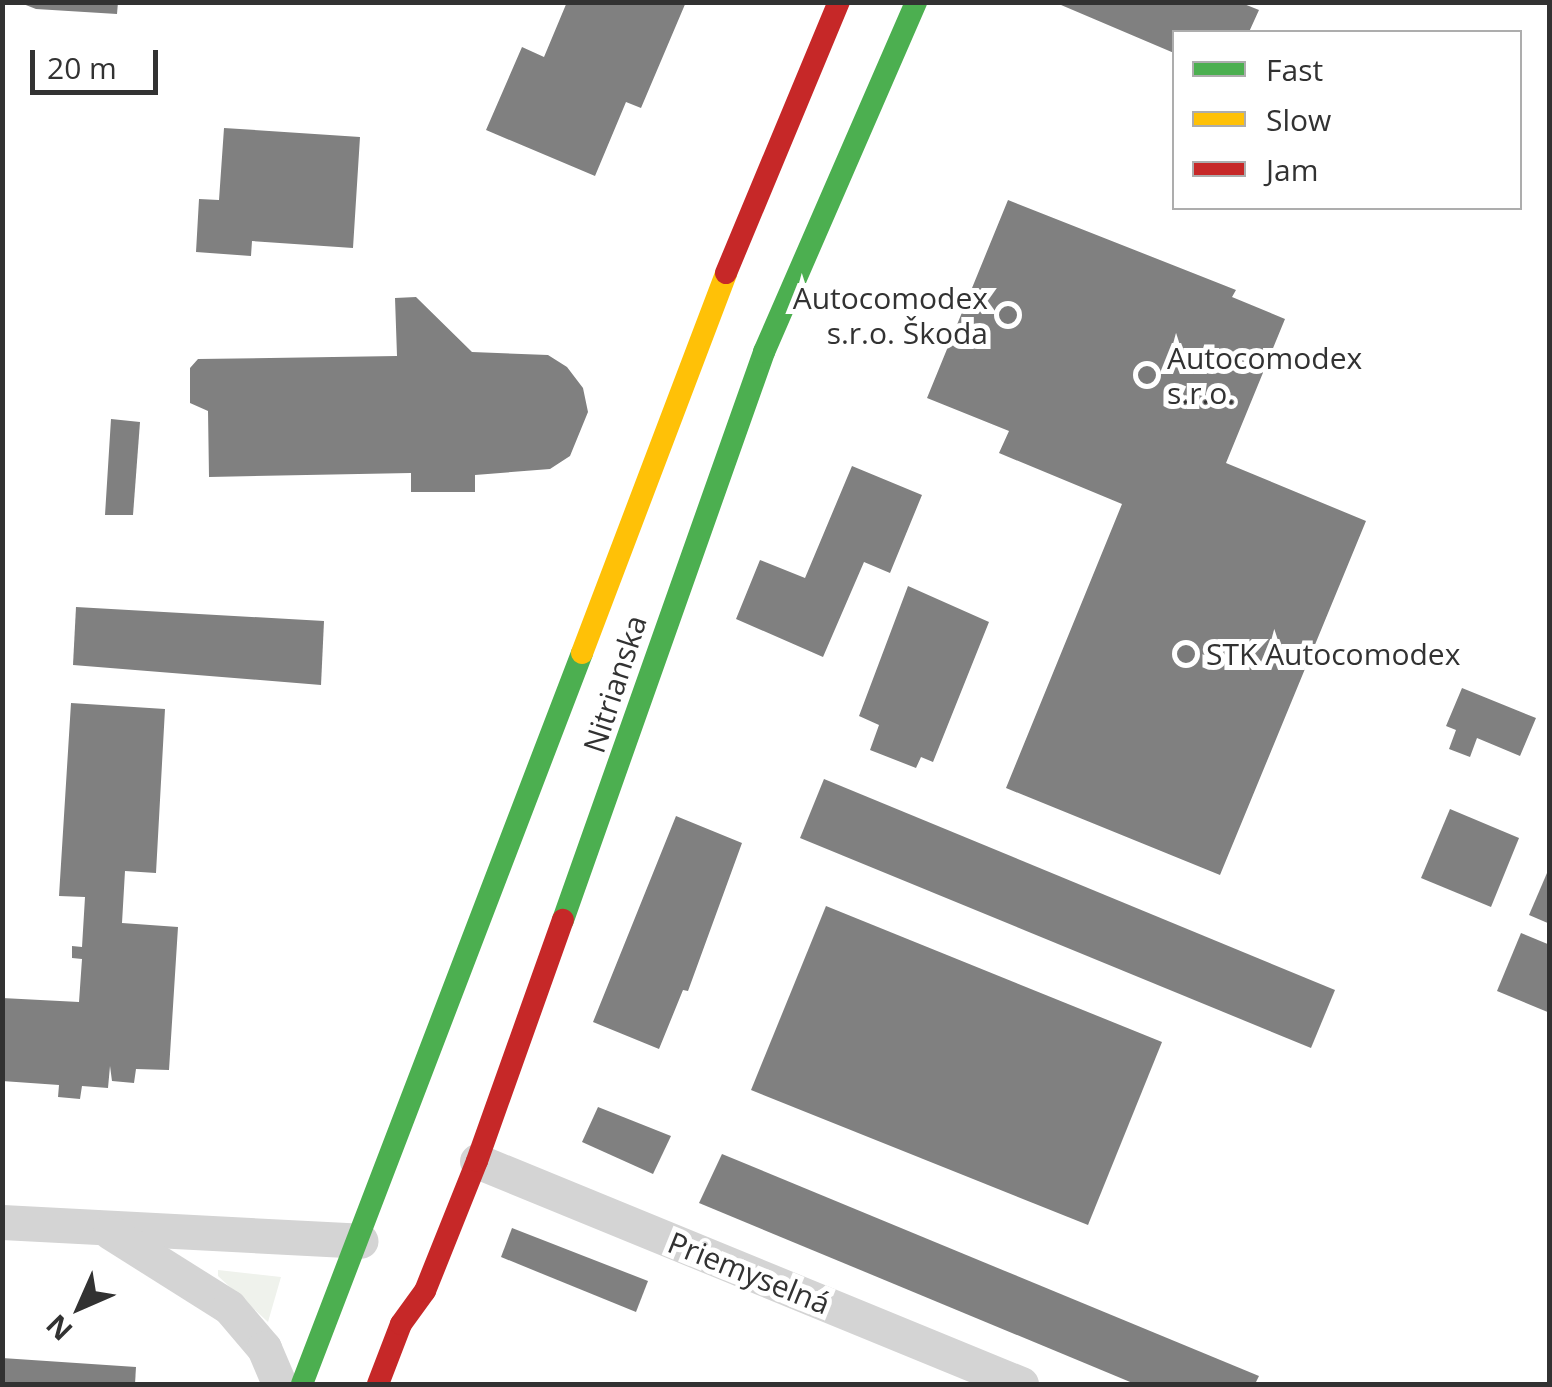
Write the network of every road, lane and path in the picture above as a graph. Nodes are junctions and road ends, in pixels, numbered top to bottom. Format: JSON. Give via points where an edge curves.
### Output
{"nodes":[{"id":1,"x":839,"y":2,"type":"edge"},
{"id":2,"x":916,"y":2,"type":"edge"},
{"id":3,"x":418,"y":1093,"type":"junction"},
{"id":4,"x":436,"y":1120,"type":"dead end"},
{"id":5,"x":465,"y":1154,"type":"junction"},
{"id":6,"x":433,"y":1191,"type":"dead end"},
{"id":7,"x":390,"y":1221,"type":"dead end"},
{"id":8,"x":2,"y":1222,"type":"edge"},
{"id":9,"x":109,"y":1232,"type":"junction"},
{"id":10,"x":371,"y":1246,"type":"junction"},
{"id":11,"x":394,"y":1296,"type":"dead end"},
{"id":12,"x":402,"y":1324,"type":"junction"},
{"id":13,"x":279,"y":1384,"type":"edge"},
{"id":14,"x":302,"y":1384,"type":"edge"},
{"id":15,"x":378,"y":1384,"type":"edge"},
{"id":16,"x":1021,"y":1384,"type":"edge"}],
"edges":[{"from":1,"to":3,"type":"main road","name":"Nitrianska","via":[[676,398]]},
{"from":2,"to":5,"type":"main road","name":"Nitrianska","via":[[764,352]]},
{"from":3,"to":4,"type":"main road"},
{"from":3,"to":10,"type":"main road","name":"Nitrianska"},
{"from":5,"to":6,"type":"main road"},
{"from":5,"to":12,"type":"main road","name":"Nitrianska","via":[[425,1291]]},
{"from":5,"to":16,"type":"street","name":"Priemyselná"},
{"from":7,"to":10,"type":"main road"},
{"from":8,"to":9,"type":"street"},
{"from":9,"to":10,"type":"street"},
{"from":9,"to":13,"type":"street","via":[[229,1306],[264,1348]]},
{"from":10,"to":14,"type":"main road","name":"Nitrianska"},
{"from":11,"to":12,"type":"main road"},
{"from":12,"to":15,"type":"main road","name":"Nitrianska"}]}
